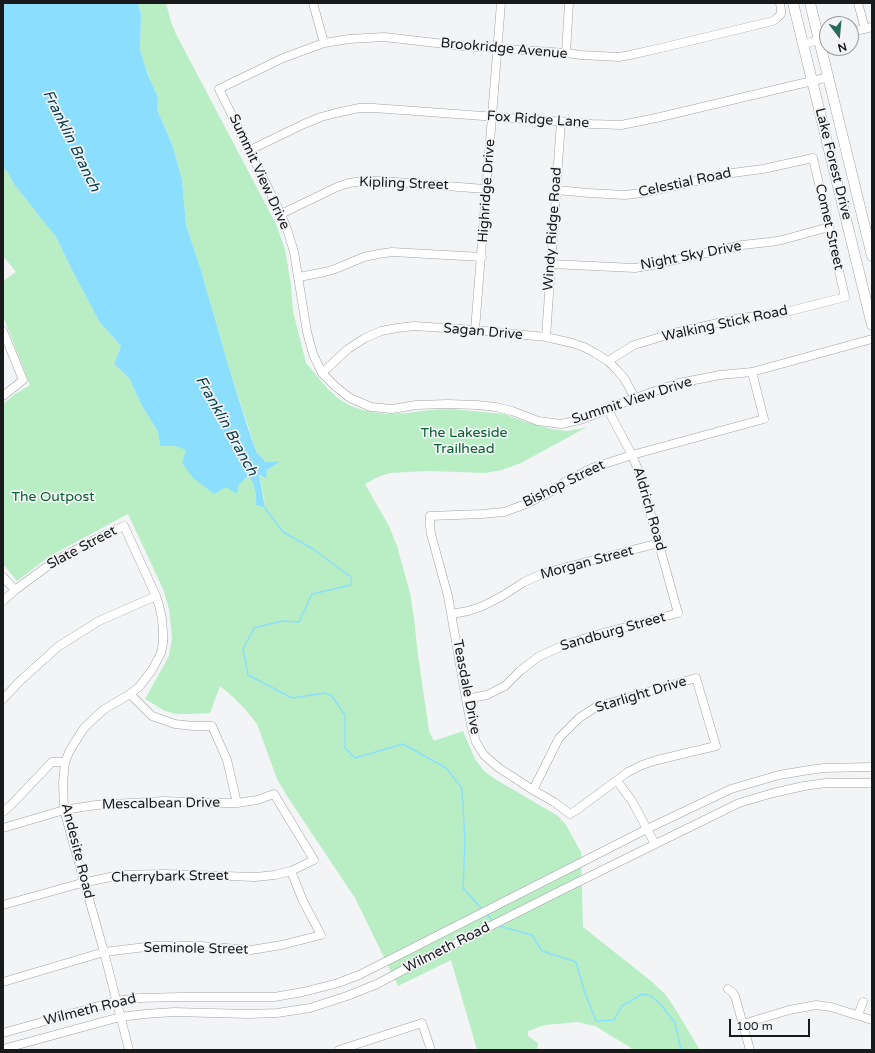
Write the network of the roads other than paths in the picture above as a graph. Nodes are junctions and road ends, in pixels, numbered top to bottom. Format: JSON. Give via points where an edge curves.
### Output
{"nodes":[{"id":1,"x":314,"y":3,"type":"edge"},
{"id":2,"x":500,"y":3,"type":"edge"},
{"id":3,"x":569,"y":3,"type":"edge"},
{"id":4,"x":780,"y":3,"type":"edge"},
{"id":5,"x":793,"y":3,"type":"edge"},
{"id":6,"x":810,"y":3,"type":"edge"},
{"id":7,"x":858,"y":3,"type":"edge"},
{"id":8,"x":819,"y":28,"type":"edge"},
{"id":9,"x":868,"y":28,"type":"edge"},
{"id":10,"x":819,"y":40,"type":"edge"},
{"id":11,"x":324,"y":43,"type":"junction"},
{"id":12,"x":803,"y":44,"type":"junction"},
{"id":13,"x":497,"y":49,"type":"junction"},
{"id":14,"x":566,"y":53,"type":"junction"},
{"id":15,"x":826,"y":56,"type":"edge"},
{"id":16,"x":829,"y":77,"type":"junction"},
{"id":17,"x":813,"y":81,"type":"junction"},
{"id":18,"x":219,"y":89,"type":"joint"},
{"id":19,"x":492,"y":117,"type":"junction"},
{"id":20,"x":561,"y":121,"type":"junction"},
{"id":21,"x":250,"y":150,"type":"junction"},
{"id":22,"x":813,"y":158,"type":"joint"},
{"id":23,"x":486,"y":189,"type":"junction"},
{"id":24,"x":556,"y":190,"type":"junction"},
{"id":25,"x":281,"y":214,"type":"junction"},
{"id":26,"x":830,"y":227,"type":"junction"},
{"id":27,"x":872,"y":256,"type":"edge"},
{"id":28,"x":482,"y":257,"type":"junction"},
{"id":29,"x":551,"y":264,"type":"junction"},
{"id":30,"x":299,"y":277,"type":"junction"},
{"id":31,"x":845,"y":297,"type":"joint"},
{"id":32,"x":872,"y":325,"type":"edge"},
{"id":33,"x":475,"y":330,"type":"junction"},
{"id":34,"x":3,"y":331,"type":"edge"},
{"id":35,"x":546,"y":337,"type":"junction"},
{"id":36,"x":872,"y":340,"type":"edge"},
{"id":37,"x":608,"y":361,"type":"junction"},
{"id":38,"x":752,"y":372,"type":"junction"},
{"id":39,"x":322,"y":373,"type":"junction"},
{"id":40,"x":3,"y":396,"type":"edge"},
{"id":41,"x":635,"y":398,"type":"junction"},
{"id":42,"x":608,"y":410,"type":"junction"},
{"id":43,"x":632,"y":455,"type":"junction"},
{"id":44,"x":430,"y":516,"type":"joint"},
{"id":45,"x":124,"y":526,"type":"joint"},
{"id":46,"x":659,"y":543,"type":"junction"},
{"id":47,"x":3,"y":577,"type":"edge"},
{"id":48,"x":14,"y":590,"type":"junction"},
{"id":49,"x":156,"y":596,"type":"junction"},
{"id":50,"x":3,"y":601,"type":"edge"},
{"id":51,"x":678,"y":613,"type":"joint"},
{"id":52,"x":452,"y":614,"type":"junction"},
{"id":53,"x":130,"y":694,"type":"junction"},
{"id":54,"x":3,"y":699,"type":"edge"},
{"id":55,"x":466,"y":699,"type":"junction"},
{"id":56,"x":65,"y":762,"type":"junction"},
{"id":57,"x":872,"y":767,"type":"edge"},
{"id":58,"x":617,"y":781,"type":"junction"},
{"id":59,"x":872,"y":783,"type":"edge"},
{"id":60,"x":533,"y":790,"type":"junction"},
{"id":61,"x":237,"y":803,"type":"junction"},
{"id":62,"x":64,"y":810,"type":"junction"},
{"id":63,"x":3,"y":812,"type":"edge"},
{"id":64,"x":3,"y":828,"type":"edge"},
{"id":65,"x":647,"y":829,"type":"junction"},
{"id":66,"x":655,"y":844,"type":"junction"},
{"id":67,"x":314,"y":860,"type":"joint"},
{"id":68,"x":290,"y":871,"type":"junction"},
{"id":69,"x":84,"y":882,"type":"junction"},
{"id":70,"x":3,"y":905,"type":"edge"},
{"id":71,"x":104,"y":952,"type":"junction"},
{"id":72,"x":3,"y":982,"type":"edge"},
{"id":73,"x":728,"y":990,"type":"dead end"},
{"id":74,"x":116,"y":1001,"type":"junction"},
{"id":75,"x":863,"y":1002,"type":"dead end"},
{"id":76,"x":858,"y":1016,"type":"junction"},
{"id":77,"x":120,"y":1017,"type":"junction"},
{"id":78,"x":872,"y":1020,"type":"edge"},
{"id":79,"x":743,"y":1024,"type":"junction"},
{"id":80,"x":3,"y":1033,"type":"edge"},
{"id":81,"x":3,"y":1049,"type":"edge"},
{"id":82,"x":349,"y":1049,"type":"edge"},
{"id":83,"x":129,"y":1050,"type":"edge"},
{"id":84,"x":339,"y":1050,"type":"edge"},
{"id":85,"x":431,"y":1050,"type":"edge"},
{"id":86,"x":750,"y":1050,"type":"edge"}],
"edges":[{"from":1,"to":11,"type":"street"},
{"from":2,"to":13,"type":"street","name":"Highridge Drive"},
{"from":3,"to":14,"type":"street"},
{"from":4,"to":14,"type":"street","name":"Brookridge Avenue","via":[[781,14],[773,21],[661,48],[619,57]]},
{"from":5,"to":12,"type":"main road","name":"Lake Forest Drive"},
{"from":6,"to":8,"type":"main road","name":"Lake Forest Drive"},
{"from":7,"to":9,"type":"street"},
{"from":10,"to":12,"type":"street"},
{"from":11,"to":13,"type":"street","name":"Brookridge Avenue","via":[[384,37]]},
{"from":11,"to":18,"type":"street","name":"Brookridge Avenue","via":[[283,58]]},
{"from":12,"to":17,"type":"main road","name":"Lake Forest Drive"},
{"from":13,"to":14,"type":"street","name":"Brookridge Avenue"},
{"from":13,"to":19,"type":"street","name":"Highridge Drive"},
{"from":15,"to":16,"type":"main road","name":"Lake Forest Drive"},
{"from":16,"to":17,"type":"street","name":"Fox Ridge Lane"},
{"from":16,"to":27,"type":"main road","name":"Lake Forest Drive"},
{"from":17,"to":20,"type":"street","name":"Fox Ridge Lane","via":[[621,125]]},
{"from":17,"to":32,"type":"main road","name":"Lake Forest Drive"},
{"from":18,"to":21,"type":"street","name":"Summit View Drive"},
{"from":19,"to":20,"type":"street","name":"Fox Ridge Lane"},
{"from":19,"to":21,"type":"street","name":"Fox Ridge Lane","via":[[359,108],[321,117]]},
{"from":19,"to":23,"type":"street","name":"Highridge Drive"},
{"from":20,"to":24,"type":"street","name":"Windy Ridge Road"},
{"from":21,"to":25,"type":"street","name":"Summit View Drive"},
{"from":22,"to":24,"type":"street","name":"Celestial Road","via":[[642,193],[625,195]]},
{"from":22,"to":26,"type":"street","name":"Comet Street"},
{"from":23,"to":25,"type":"street","name":"Kipling Street","via":[[363,181],[337,187]]},
{"from":23,"to":28,"type":"street","name":"Highridge Drive"},
{"from":24,"to":29,"type":"street","name":"Windy Ridge Road"},
{"from":25,"to":30,"type":"street","name":"Summit View Drive","via":[[294,252]]},
{"from":26,"to":29,"type":"street","name":"Night Sky Drive","via":[[782,240],[742,245],[635,268]]},
{"from":26,"to":31,"type":"street","name":"Comet Street"},
{"from":28,"to":30,"type":"street","via":[[392,252],[364,257],[325,272]]},
{"from":28,"to":33,"type":"street","name":"Highridge Drive"},
{"from":29,"to":35,"type":"street","name":"Windy Ridge Road"},
{"from":30,"to":39,"type":"street","name":"Summit View Drive","via":[[307,332]]},
{"from":31,"to":37,"type":"street","name":"Walking Stick Road","via":[[782,313],[740,318],[674,333],[634,345]]},
{"from":33,"to":35,"type":"street","name":"Sagan Drive"},
{"from":33,"to":39,"type":"street","name":"Sagan Drive","via":[[414,326],[381,332],[348,349]]},
{"from":34,"to":40,"type":"street","via":[[23,380]]},
{"from":35,"to":37,"type":"street","name":"Sagan Drive","via":[[584,347]]},
{"from":36,"to":38,"type":"street","name":"Summit View Drive"},
{"from":37,"to":41,"type":"street","name":"Sagan Drive","via":[[624,378]]},
{"from":38,"to":41,"type":"street","name":"Summit View Drive","via":[[679,383]]},
{"from":38,"to":43,"type":"street","name":"Bishop Street","via":[[764,419]]},
{"from":39,"to":42,"type":"street","name":"Summit View Drive","via":[[350,398],[371,407],[392,409],[416,405],[477,405],[496,407],[538,421],[560,424]]},
{"from":41,"to":42,"type":"street","name":"Summit View Drive"},
{"from":42,"to":43,"type":"street","name":"Aldrich Road"},
{"from":43,"to":44,"type":"street","name":"Bishop Street","via":[[592,468],[547,494],[504,512]]},
{"from":43,"to":46,"type":"street","name":"Aldrich Road"},
{"from":44,"to":52,"type":"street","name":"Teasdale Drive","via":[[431,534]]},
{"from":45,"to":48,"type":"street","name":"Slate Street","via":[[56,560]]},
{"from":45,"to":49,"type":"street","name":"Andesite Road"},
{"from":46,"to":51,"type":"street","name":"Aldrich Road"},
{"from":46,"to":52,"type":"street","name":"Morgan Street","via":[[544,573],[483,606]]},
{"from":47,"to":48,"type":"street"},
{"from":48,"to":50,"type":"street","name":"Slate Street"},
{"from":49,"to":53,"type":"street","name":"Andesite Road","via":[[164,633],[161,653],[152,670]]},
{"from":49,"to":54,"type":"street","via":[[99,621],[59,646]]},
{"from":51,"to":55,"type":"street","name":"Sandburg Street","via":[[562,646],[538,657],[505,686],[487,695]]},
{"from":52,"to":55,"type":"street","name":"Teasdale Drive"},
{"from":53,"to":56,"type":"street","name":"Andesite Road","via":[[103,710],[84,728]]},
{"from":53,"to":61,"type":"street","via":[[152,716],[175,724],[212,726],[227,760]]},
{"from":55,"to":60,"type":"street","name":"Teasdale Drive","via":[[476,742],[484,755]]},
{"from":56,"to":62,"type":"street","name":"Andesite Road"},
{"from":56,"to":63,"type":"street","via":[[52,762]]},
{"from":57,"to":65,"type":"street","name":"Wilmeth Road","via":[[824,768],[773,777],[731,789]]},
{"from":58,"to":60,"type":"street","name":"Teasdale Drive","via":[[570,814]]},
{"from":58,"to":60,"type":"street","name":"Starlight Drive","via":[[642,765],[716,746],[696,678],[596,707],[579,718],[559,738]]},
{"from":58,"to":65,"type":"street","via":[[632,801]]},
{"from":59,"to":66,"type":"street","name":"Wilmeth Road","via":[[826,783],[773,792],[739,803]]},
{"from":61,"to":62,"type":"street","name":"Mescalbean Drive","via":[[165,801],[96,805]]},
{"from":61,"to":67,"type":"street","name":"Mescalbean Drive","via":[[274,794]]},
{"from":62,"to":64,"type":"street","name":"Mescalbean Drive"},
{"from":62,"to":69,"type":"street","name":"Andesite Road"},
{"from":65,"to":66,"type":"street"},
{"from":65,"to":74,"type":"street","name":"Wilmeth Road","via":[[359,975],[338,983],[274,997],[181,996]]},
{"from":66,"to":77,"type":"street","name":"Wilmeth Road","via":[[377,984],[310,1008],[277,1013],[174,1012]]},
{"from":67,"to":68,"type":"street","name":"Cherrybark Street"},
{"from":68,"to":69,"type":"street","name":"Cherrybark Street","via":[[255,877],[119,875]]},
{"from":68,"to":71,"type":"street","name":"Seminole Street","via":[[321,935],[251,950],[154,946]]},
{"from":69,"to":70,"type":"street","name":"Cherrybark Street"},
{"from":69,"to":71,"type":"street","name":"Andesite Road"},
{"from":71,"to":72,"type":"street","name":"Seminole Street"},
{"from":71,"to":74,"type":"street","name":"Andesite Road"},
{"from":73,"to":79,"type":"street","via":[[735,996]]},
{"from":74,"to":77,"type":"street","name":"Andesite Road"},
{"from":74,"to":80,"type":"street","name":"Wilmeth Road"},
{"from":75,"to":76,"type":"street"},
{"from":76,"to":78,"type":"street"},
{"from":76,"to":79,"type":"street","via":[[832,1007],[816,1006],[789,1010]]},
{"from":77,"to":81,"type":"street","name":"Wilmeth Road"},
{"from":77,"to":83,"type":"street","name":"Andesite Road"},
{"from":79,"to":86,"type":"street"},
{"from":82,"to":84,"type":"street"},
{"from":82,"to":85,"type":"street","via":[[422,1023]]}]}
